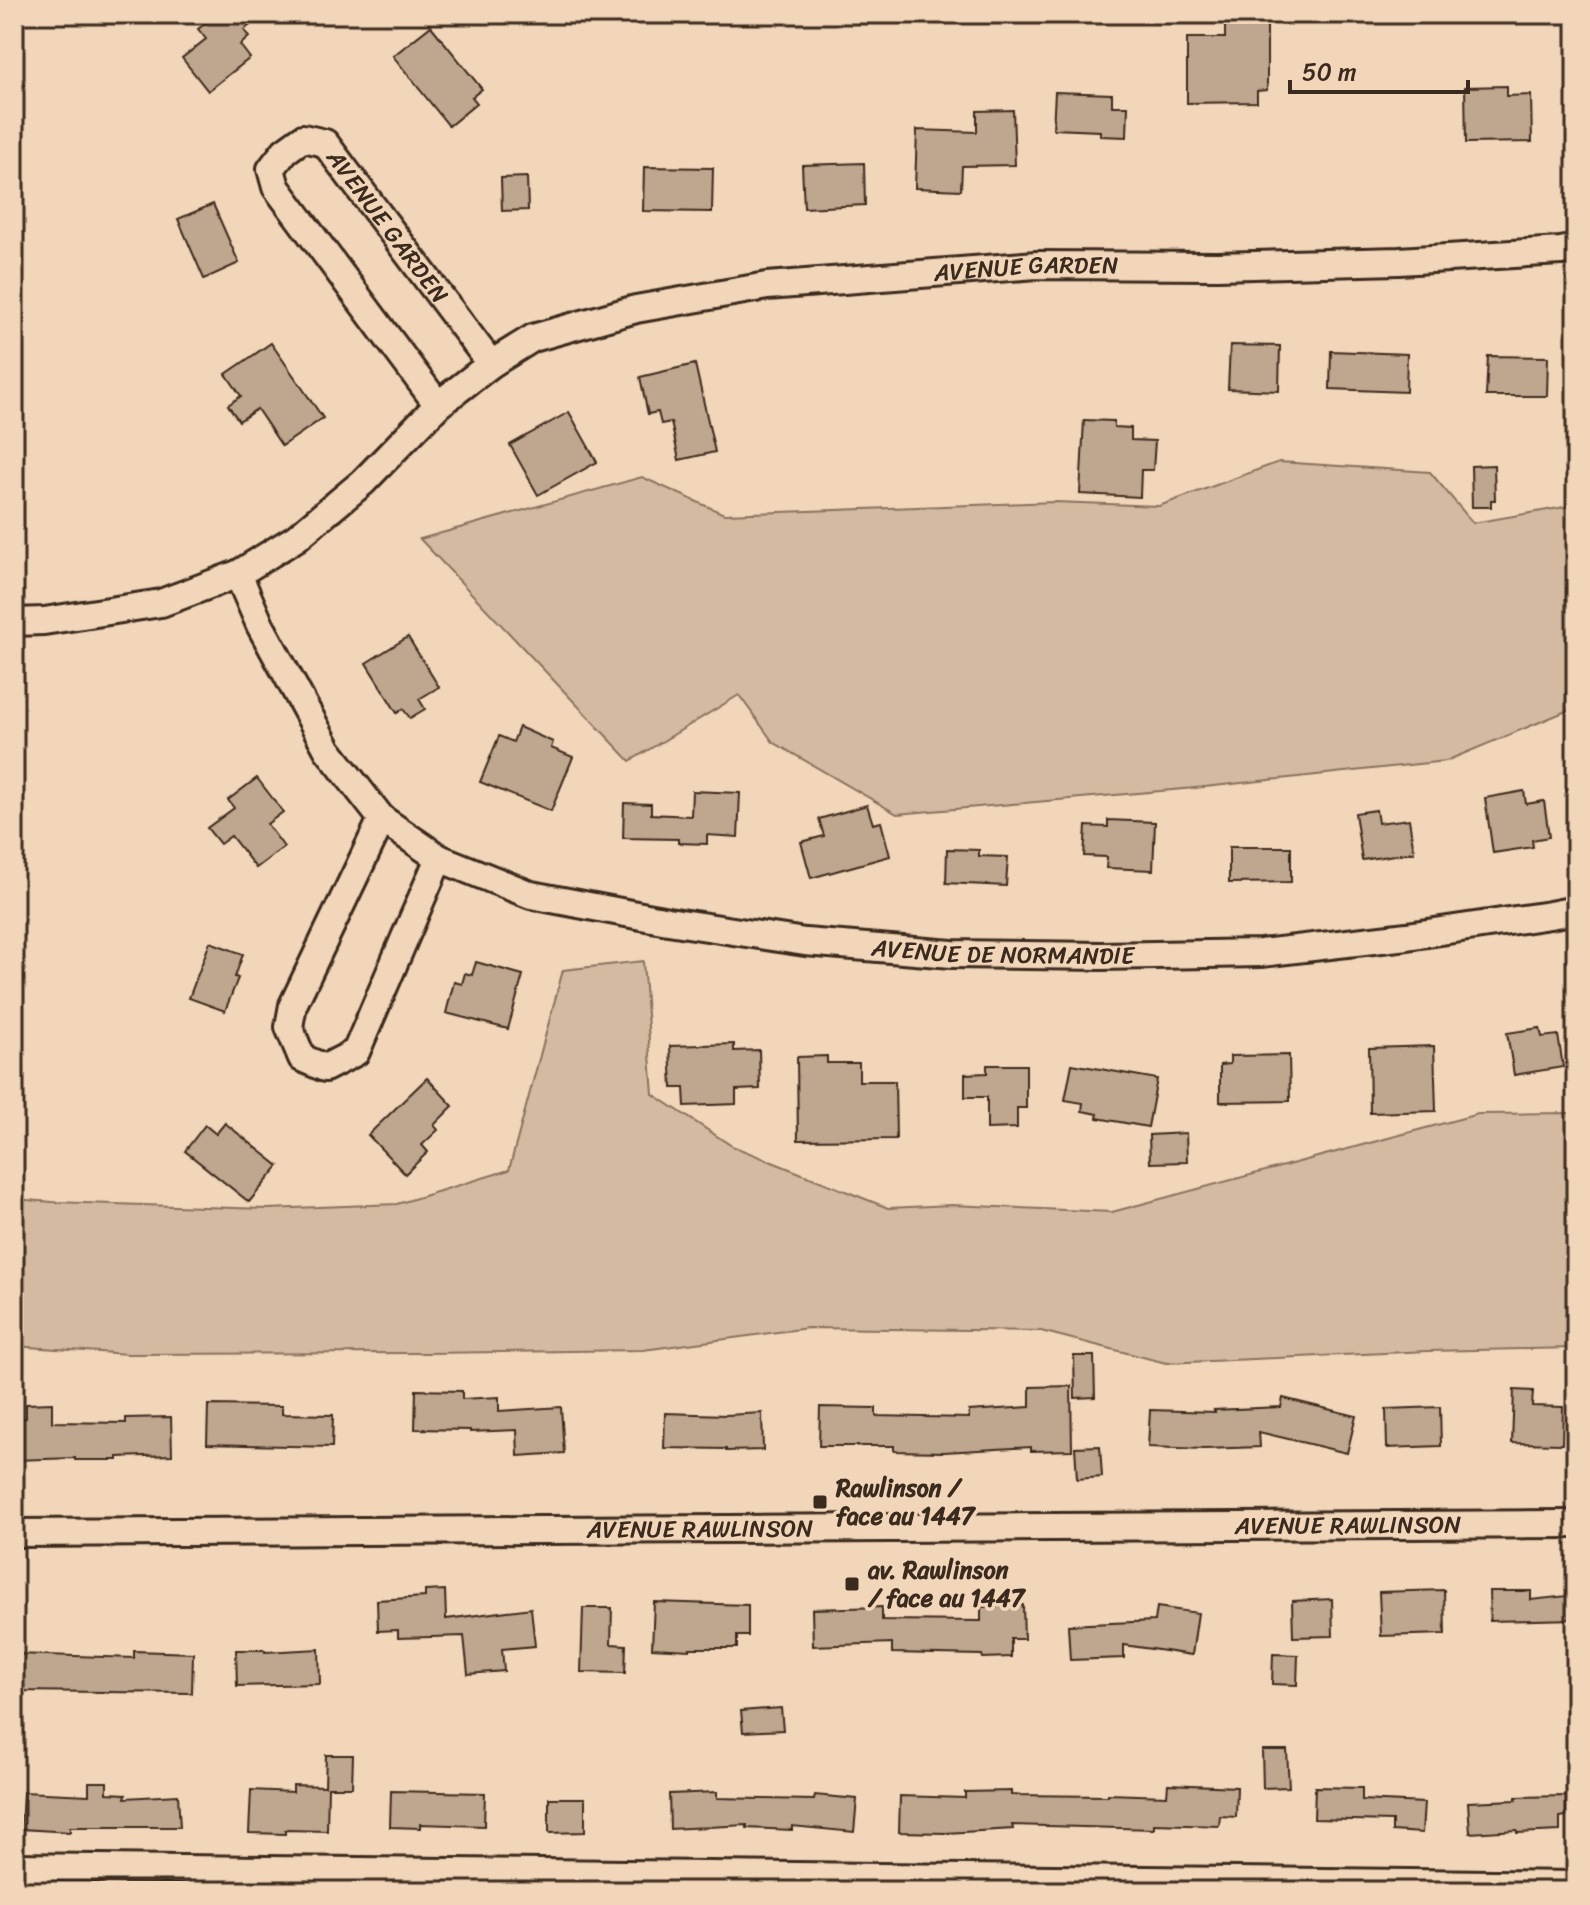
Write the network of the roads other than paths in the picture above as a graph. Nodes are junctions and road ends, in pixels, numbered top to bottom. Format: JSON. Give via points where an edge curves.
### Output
{"nodes":[{"id":1,"x":1576,"y":248,"type":"edge"},
{"id":2,"x":491,"y":364,"type":"junction"},
{"id":3,"x":438,"y":405,"type":"junction"},
{"id":4,"x":238,"y":574,"type":"junction"},
{"id":5,"x":14,"y":622,"type":"edge"},
{"id":6,"x":382,"y":819,"type":"junction"},
{"id":7,"x":439,"y":858,"type":"junction"},
{"id":8,"x":1576,"y":910,"type":"edge"},
{"id":9,"x":1576,"y":1524,"type":"edge"},
{"id":10,"x":14,"y":1533,"type":"edge"},
{"id":11,"x":14,"y":1867,"type":"edge"},
{"id":12,"x":1051,"y":1885,"type":"edge"},
{"id":13,"x":1576,"y":1885,"type":"edge"}],
"edges":[{"from":1,"to":2,"type":"street","name":"AVENUE GARDEN","via":[[1368,262],[1037,265],[767,286],[577,325],[533,338]]},
{"from":2,"to":3,"type":"street","name":"AVENUE GARDEN"},
{"from":2,"to":3,"type":"street","name":"AVENUE GARDEN","via":[[325,143],[303,138],[292,145],[271,169],[276,187]]},
{"from":3,"to":4,"type":"street","name":"AVENUE GARDEN","via":[[363,482],[296,538]]},
{"from":4,"to":5,"type":"street","name":"AVENUE GARDEN","via":[[161,603]]},
{"from":4,"to":6,"type":"street","name":"AVENUE DE NORMANDIE","via":[[328,750]]},
{"from":6,"to":7,"type":"street","name":"AVENUE DE NORMANDIE"},
{"from":6,"to":7,"type":"street","via":[[293,1005],[289,1027],[302,1058],[325,1068],[356,1052]]},
{"from":7,"to":8,"type":"street","name":"AVENUE DE NORMANDIE","via":[[531,895],[653,919],[805,942],[952,954],[1261,953]]},
{"from":9,"to":10,"type":"street","name":"AVENUE RAWLINSON"},
{"from":11,"to":12,"type":"street"},
{"from":12,"to":13,"type":"street"}]}
